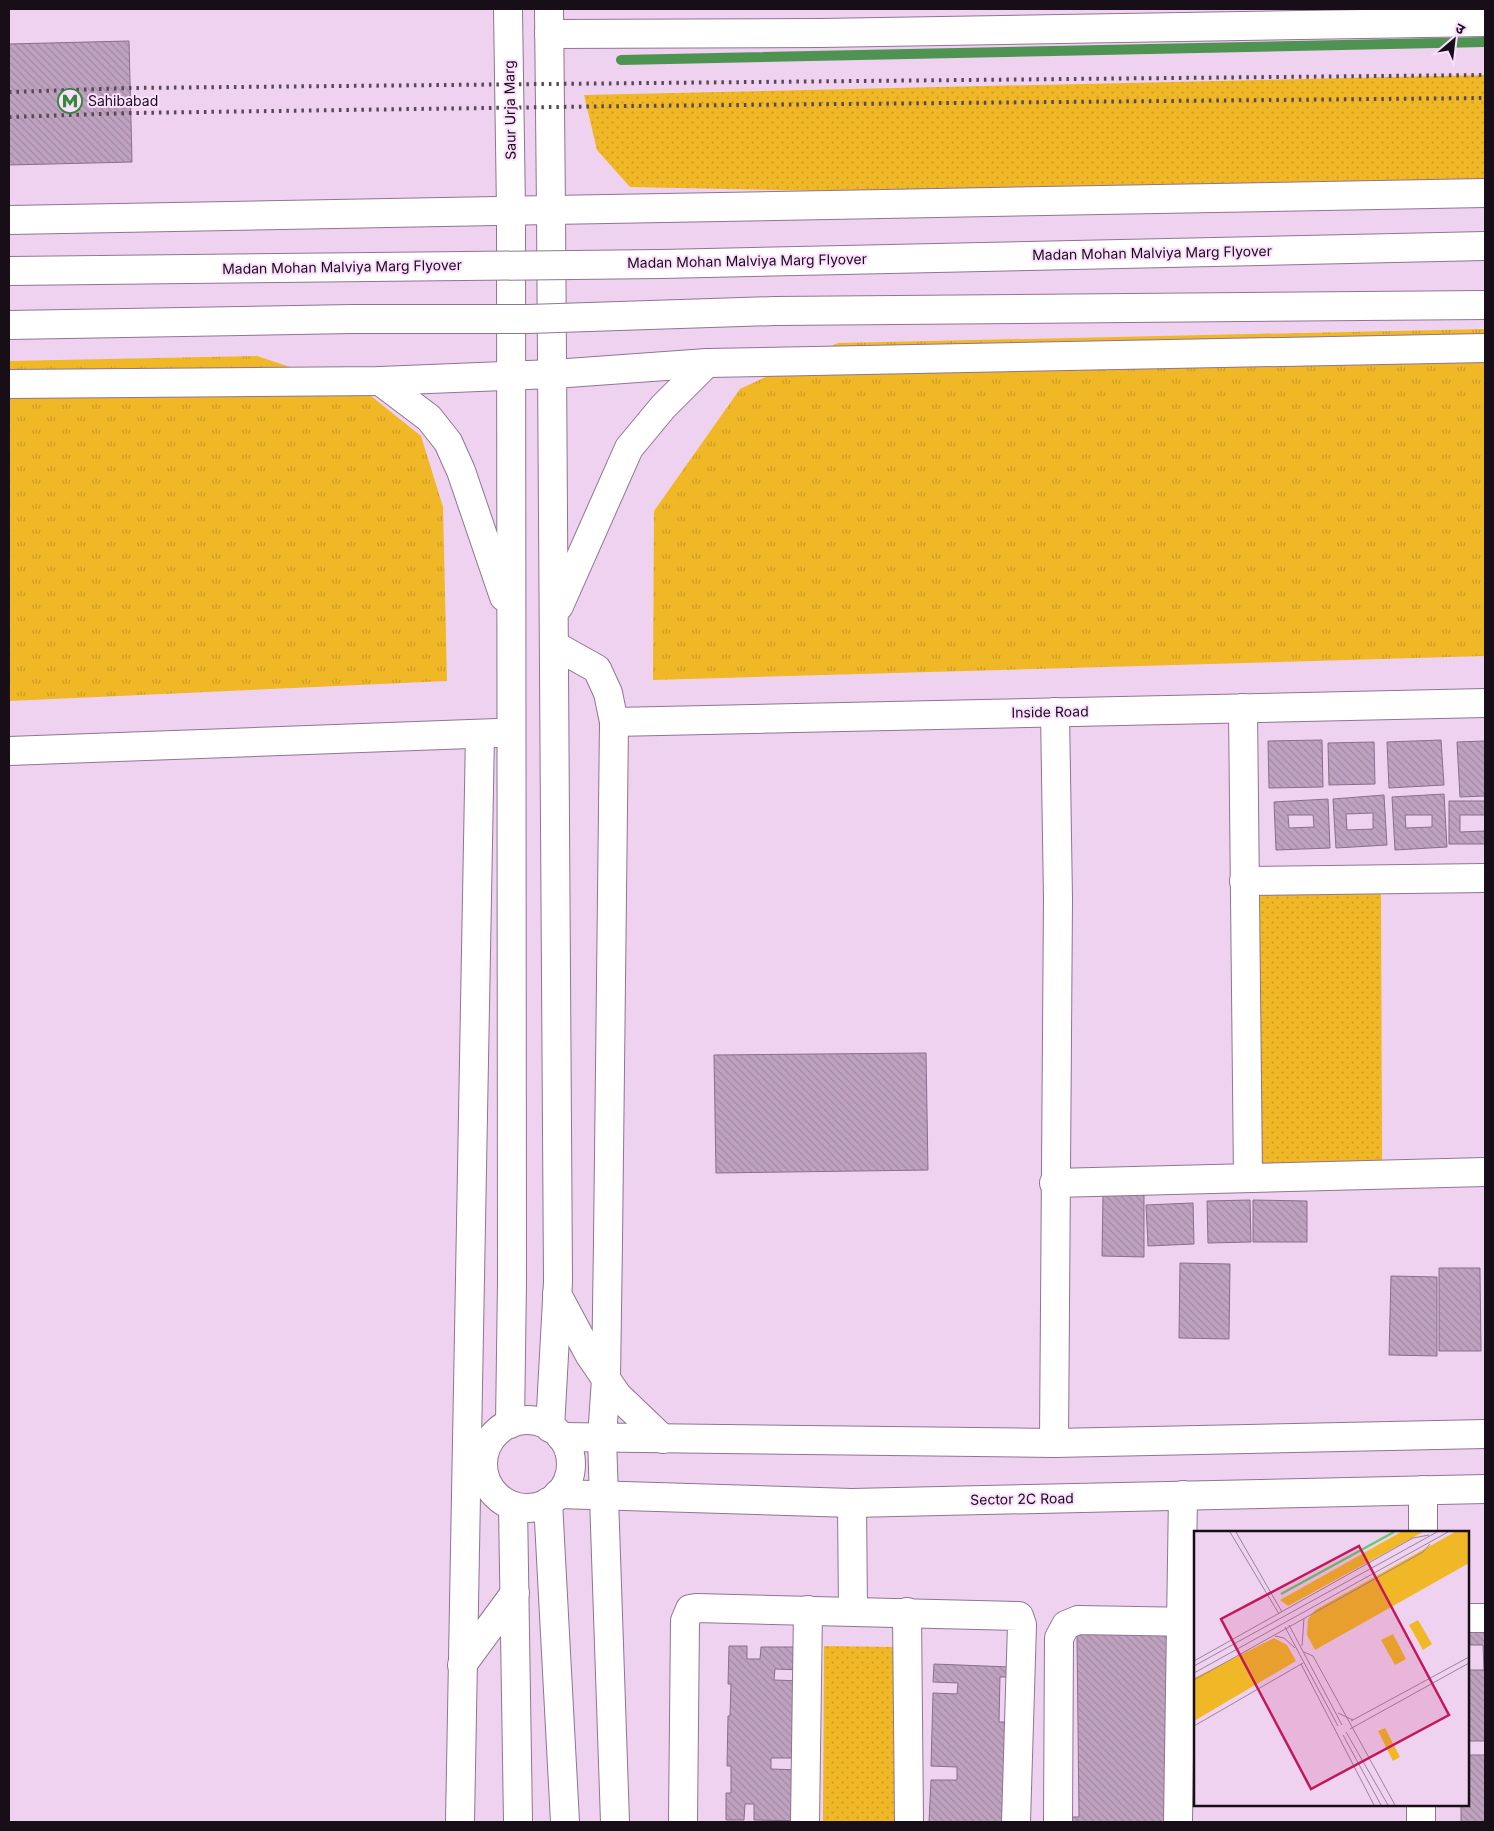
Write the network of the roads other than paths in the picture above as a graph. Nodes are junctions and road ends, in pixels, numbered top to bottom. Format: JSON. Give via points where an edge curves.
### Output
{"nodes":[{"id":1,"x":508,"y":9,"type":"edge"},
{"id":2,"x":1482,"y":17,"type":"edge"},
{"id":3,"x":549,"y":22,"type":"edge"},
{"id":4,"x":1485,"y":193,"type":"edge"},
{"id":5,"x":551,"y":210,"type":"junction"},
{"id":6,"x":511,"y":211,"type":"junction"},
{"id":7,"x":9,"y":220,"type":"edge"},
{"id":8,"x":1485,"y":246,"type":"edge"},
{"id":9,"x":9,"y":271,"type":"edge"},
{"id":10,"x":1485,"y":305,"type":"edge"},
{"id":11,"x":9,"y":325,"type":"edge"},
{"id":12,"x":1485,"y":348,"type":"edge"},
{"id":13,"x":707,"y":363,"type":"junction"},
{"id":14,"x":511,"y":374,"type":"junction"},
{"id":15,"x":554,"y":374,"type":"junction"},
{"id":16,"x":380,"y":381,"type":"junction"},
{"id":17,"x":9,"y":384,"type":"edge"},
{"id":18,"x":554,"y":616,"type":"junction"},
{"id":19,"x":511,"y":617,"type":"junction"},
{"id":20,"x":554,"y":645,"type":"junction"},
{"id":21,"x":1485,"y":702,"type":"edge"},
{"id":22,"x":1242,"y":708,"type":"junction"},
{"id":23,"x":1055,"y":712,"type":"junction"},
{"id":24,"x":614,"y":722,"type":"junction"},
{"id":25,"x":511,"y":733,"type":"junction"},
{"id":26,"x":480,"y":734,"type":"junction"},
{"id":27,"x":9,"y":751,"type":"edge"},
{"id":28,"x":1485,"y":878,"type":"edge"},
{"id":29,"x":1244,"y":882,"type":"junction"},
{"id":30,"x":1485,"y":1172,"type":"edge"},
{"id":31,"x":1248,"y":1178,"type":"junction"},
{"id":32,"x":1054,"y":1183,"type":"junction"},
{"id":33,"x":557,"y":1294,"type":"junction"},
{"id":34,"x":606,"y":1379,"type":"junction"},
{"id":35,"x":510,"y":1424,"type":"junction"},
{"id":36,"x":556,"y":1432,"type":"junction"},
{"id":37,"x":1485,"y":1434,"type":"edge"},
{"id":38,"x":602,"y":1438,"type":"junction"},
{"id":39,"x":664,"y":1439,"type":"junction"},
{"id":40,"x":1054,"y":1443,"type":"junction"},
{"id":41,"x":1485,"y":1488,"type":"edge"},
{"id":42,"x":1423,"y":1490,"type":"junction"},
{"id":43,"x":1183,"y":1495,"type":"junction"},
{"id":44,"x":604,"y":1496,"type":"junction"},
{"id":45,"x":553,"y":1498,"type":"junction"},
{"id":46,"x":852,"y":1503,"type":"junction"},
{"id":47,"x":513,"y":1506,"type":"junction"},
{"id":48,"x":1422,"y":1531,"type":"edge"},
{"id":49,"x":515,"y":1594,"type":"junction"},
{"id":50,"x":808,"y":1610,"type":"junction"},
{"id":51,"x":853,"y":1611,"type":"junction"},
{"id":52,"x":907,"y":1612,"type":"junction"},
{"id":53,"x":1469,"y":1618,"type":"edge"},
{"id":54,"x":1485,"y":1618,"type":"edge"},
{"id":55,"x":1188,"y":1622,"type":"edge"},
{"id":56,"x":462,"y":1665,"type":"junction"},
{"id":57,"x":1421,"y":1806,"type":"edge"},
{"id":58,"x":1184,"y":1807,"type":"edge"},
{"id":59,"x":460,"y":1822,"type":"edge"},
{"id":60,"x":518,"y":1822,"type":"edge"},
{"id":61,"x":565,"y":1822,"type":"edge"},
{"id":62,"x":614,"y":1822,"type":"edge"},
{"id":63,"x":683,"y":1822,"type":"edge"},
{"id":64,"x":806,"y":1822,"type":"edge"},
{"id":65,"x":909,"y":1822,"type":"edge"},
{"id":66,"x":1016,"y":1822,"type":"edge"},
{"id":67,"x":1058,"y":1822,"type":"edge"},
{"id":68,"x":1421,"y":1822,"type":"edge"}],
"edges":[{"from":1,"to":6,"type":"street","name":"Saur Urja Marg"},
{"from":2,"to":3,"type":"street","via":[[840,33]]},
{"from":3,"to":5,"type":"street"},
{"from":4,"to":5,"type":"street"},
{"from":5,"to":6,"type":"street"},
{"from":5,"to":15,"type":"street"},
{"from":6,"to":7,"type":"street"},
{"from":6,"to":14,"type":"street","name":"Saur Urja Marg"},
{"from":8,"to":9,"type":"street","name":"Madan Mohan Malviya Marg Flyover","bridge":true,"via":[[671,264]]},
{"from":10,"to":11,"type":"street","bridge":true,"via":[[775,311],[536,319]]},
{"from":12,"to":13,"type":"street"},
{"from":13,"to":15,"type":"street"},
{"from":13,"to":18,"type":"street","via":[[663,407],[629,448]]},
{"from":14,"to":15,"type":"street"},
{"from":14,"to":16,"type":"street"},
{"from":14,"to":19,"type":"street","name":"Saur Urja Marg"},
{"from":15,"to":18,"type":"street"},
{"from":16,"to":17,"type":"street"},
{"from":16,"to":19,"type":"street","via":[[429,418],[448,442]]},
{"from":18,"to":20,"type":"street"},
{"from":19,"to":25,"type":"street","name":"Saur Urja Marg"},
{"from":20,"to":24,"type":"street","via":[[598,669]]},
{"from":20,"to":33,"type":"street"},
{"from":21,"to":22,"type":"street","name":"Inside Road"},
{"from":22,"to":23,"type":"street","name":"Inside Road"},
{"from":22,"to":29,"type":"street"},
{"from":23,"to":24,"type":"street","name":"Inside Road"},
{"from":23,"to":32,"type":"street","via":[[1058,899]]},
{"from":24,"to":34,"type":"street"},
{"from":25,"to":26,"type":"street"},
{"from":25,"to":35,"type":"street","name":"Saur Urja Marg"},
{"from":26,"to":27,"type":"street"},
{"from":26,"to":56,"type":"street"},
{"from":28,"to":29,"type":"street"},
{"from":29,"to":31,"type":"street"},
{"from":30,"to":31,"type":"street"},
{"from":31,"to":32,"type":"street"},
{"from":32,"to":40,"type":"street"},
{"from":33,"to":34,"type":"street"},
{"from":33,"to":36,"type":"street"},
{"from":34,"to":38,"type":"street"},
{"from":34,"to":39,"type":"street","via":[[617,1395]]},
{"from":35,"to":36,"type":"street","via":[[531,1420]]},
{"from":35,"to":47,"type":"street","via":[[493,1436],[485,1448],[483,1462],[484,1476],[491,1489]]},
{"from":36,"to":38,"type":"street"},
{"from":36,"to":45,"type":"street","via":[[566,1444],[570,1466],[564,1487]]},
{"from":37,"to":40,"type":"street"},
{"from":38,"to":39,"type":"street"},
{"from":38,"to":44,"type":"street"},
{"from":39,"to":40,"type":"street"},
{"from":41,"to":42,"type":"street","name":"Sector 2C Road"},
{"from":42,"to":43,"type":"street","name":"Sector 2C Road"},
{"from":42,"to":48,"type":"street"},
{"from":43,"to":46,"type":"street","name":"Sector 2C Road"},
{"from":43,"to":55,"type":"street"},
{"from":44,"to":45,"type":"street","name":"Sector 2C Road"},
{"from":44,"to":46,"type":"street","name":"Sector 2C Road"},
{"from":44,"to":62,"type":"street"},
{"from":45,"to":47,"type":"street","via":[[527,1508]]},
{"from":45,"to":61,"type":"street"},
{"from":46,"to":51,"type":"street"},
{"from":47,"to":49,"type":"street"},
{"from":49,"to":56,"type":"street"},
{"from":49,"to":60,"type":"street"},
{"from":50,"to":51,"type":"street"},
{"from":50,"to":63,"type":"street","via":[[696,1608],[686,1615]]},
{"from":50,"to":64,"type":"street"},
{"from":51,"to":52,"type":"street"},
{"from":52,"to":65,"type":"street"},
{"from":52,"to":66,"type":"street","via":[[1015,1615],[1021,1620]]},
{"from":53,"to":54,"type":"street"},
{"from":55,"to":58,"type":"street"},
{"from":55,"to":67,"type":"street","via":[[1078,1620],[1066,1625],[1059,1638]]},
{"from":56,"to":59,"type":"street"},
{"from":57,"to":68,"type":"street"}]}
